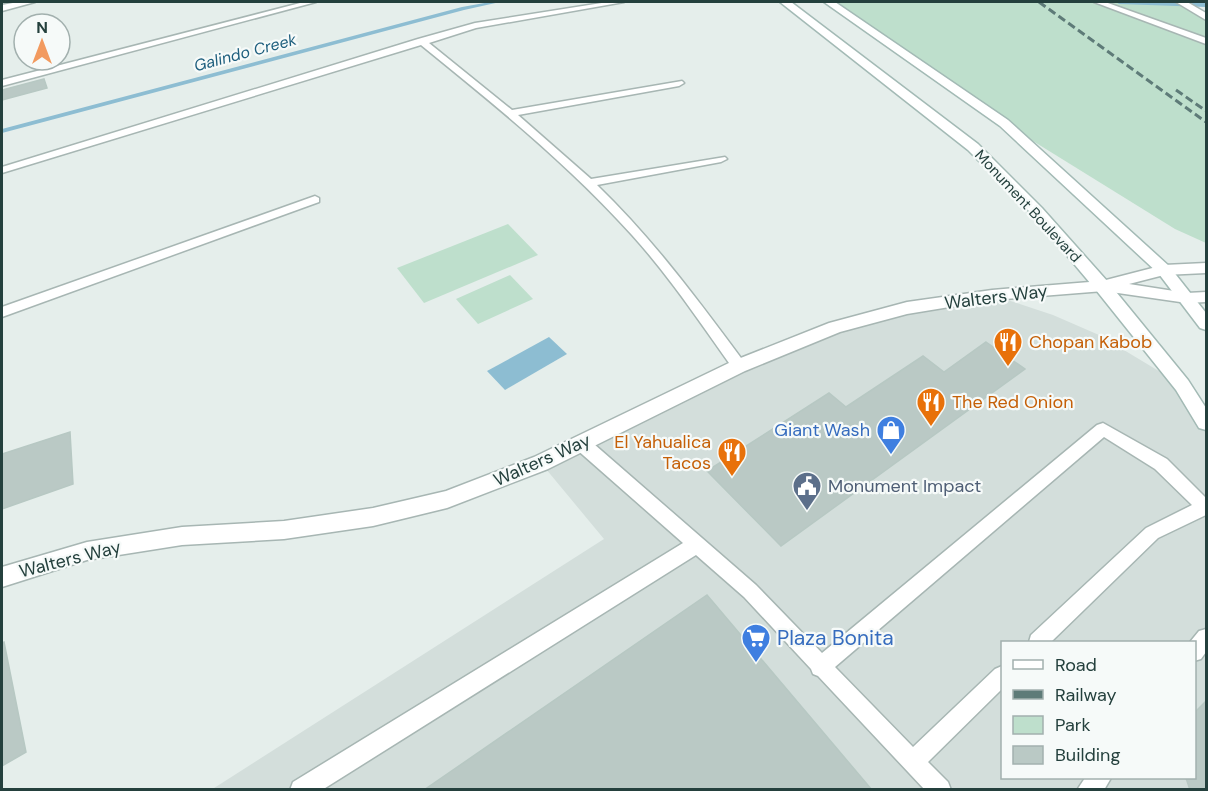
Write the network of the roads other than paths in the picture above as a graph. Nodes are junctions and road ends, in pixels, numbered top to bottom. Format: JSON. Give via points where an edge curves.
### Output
{"nodes":[{"id":1,"x":30,"y":2,"type":"edge"},
{"id":2,"x":312,"y":2,"type":"edge"},
{"id":3,"x":620,"y":2,"type":"edge"},
{"id":4,"x":785,"y":2,"type":"edge"},
{"id":5,"x":829,"y":2,"type":"edge"},
{"id":6,"x":1098,"y":2,"type":"edge"},
{"id":7,"x":1182,"y":2,"type":"edge"},
{"id":8,"x":2,"y":8,"type":"edge"},
{"id":9,"x":1202,"y":14,"type":"edge"},
{"id":10,"x":421,"y":41,"type":"junction"},
{"id":11,"x":1206,"y":41,"type":"edge"},
{"id":12,"x":2,"y":83,"type":"edge"},
{"id":13,"x":679,"y":83,"type":"dead end"},
{"id":14,"x":511,"y":113,"type":"junction"},
{"id":15,"x":721,"y":159,"type":"dead end"},
{"id":16,"x":2,"y":170,"type":"edge"},
{"id":17,"x":589,"y":183,"type":"junction"},
{"id":18,"x":315,"y":200,"type":"dead end"},
{"id":19,"x":1206,"y":268,"type":"edge"},
{"id":20,"x":1164,"y":270,"type":"junction"},
{"id":21,"x":1102,"y":286,"type":"junction"},
{"id":22,"x":1206,"y":297,"type":"edge"},
{"id":23,"x":1187,"y":298,"type":"junction"},
{"id":24,"x":2,"y":312,"type":"edge"},
{"id":25,"x":1206,"y":324,"type":"edge"},
{"id":26,"x":739,"y":366,"type":"junction"},
{"id":27,"x":1206,"y":423,"type":"edge"},
{"id":28,"x":581,"y":443,"type":"junction"},
{"id":29,"x":1206,"y":507,"type":"edge"},
{"id":30,"x":696,"y":545,"type":"junction"},
{"id":31,"x":2,"y":577,"type":"edge"},
{"id":32,"x":1206,"y":638,"type":"edge"},
{"id":33,"x":1039,"y":641,"type":"edge"},
{"id":34,"x":1196,"y":650,"type":"edge"},
{"id":35,"x":820,"y":667,"type":"junction"},
{"id":36,"x":1001,"y":677,"type":"edge"},
{"id":37,"x":913,"y":761,"type":"junction"},
{"id":38,"x":301,"y":789,"type":"edge"},
{"id":39,"x":939,"y":789,"type":"edge"}],
"edges":[{"from":1,"to":8,"type":"main road"},
{"from":2,"to":12,"type":"lane"},
{"from":3,"to":10,"type":"lane","via":[[475,26]]},
{"from":4,"to":21,"type":"main road","name":"Monument Boulevard","via":[[973,147],[1037,211]]},
{"from":5,"to":20,"type":"main road","via":[[1004,123]]},
{"from":6,"to":11,"type":"lane"},
{"from":7,"to":9,"type":"main road"},
{"from":10,"to":14,"type":"lane"},
{"from":10,"to":16,"type":"lane"},
{"from":13,"to":14,"type":"lane"},
{"from":14,"to":17,"type":"lane"},
{"from":15,"to":17,"type":"lane"},
{"from":17,"to":26,"type":"lane","via":[[678,282]]},
{"from":18,"to":24,"type":"lane"},
{"from":19,"to":20,"type":"main road"},
{"from":20,"to":21,"type":"main road"},
{"from":20,"to":23,"type":"main road"},
{"from":21,"to":23,"type":"main road"},
{"from":21,"to":26,"type":"main road","name":"Walters Way","via":[[992,295],[907,308],[835,327]]},
{"from":21,"to":27,"type":"main road","name":"Monument Boulevard","via":[[1182,385]]},
{"from":22,"to":23,"type":"main road"},
{"from":23,"to":25,"type":"main road"},
{"from":26,"to":28,"type":"main road","name":"Walters Way"},
{"from":28,"to":30,"type":"lane"},
{"from":28,"to":31,"type":"main road","name":"Walters Way","via":[[542,463],[447,499],[373,517],[284,530],[182,536],[87,551]]},
{"from":29,"to":33,"type":"lane","via":[[1152,533]]},
{"from":29,"to":35,"type":"lane","via":[[1161,464],[1103,429]]},
{"from":30,"to":35,"type":"lane","via":[[750,591]]},
{"from":30,"to":38,"type":"lane"},
{"from":32,"to":34,"type":"lane"},
{"from":35,"to":37,"type":"lane"},
{"from":36,"to":37,"type":"lane"},
{"from":37,"to":39,"type":"lane"}]}
